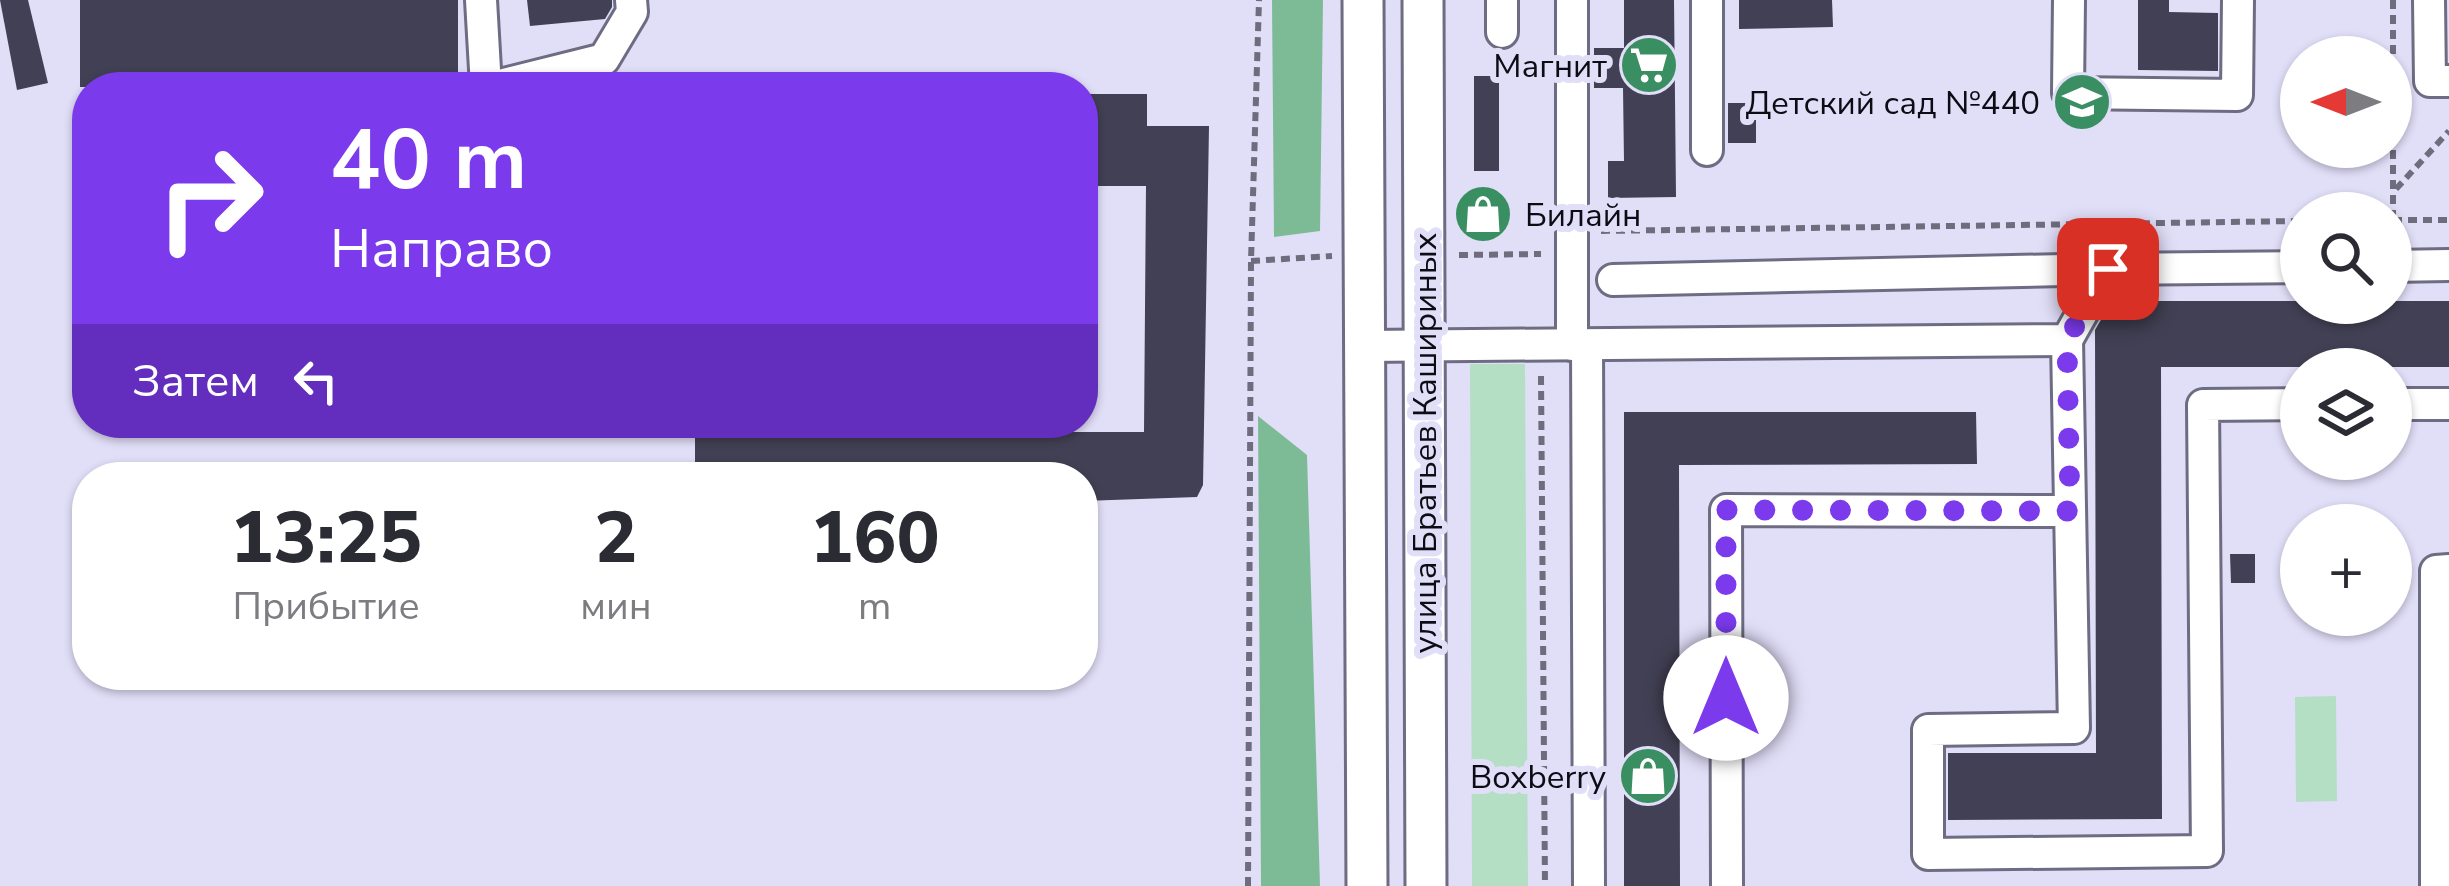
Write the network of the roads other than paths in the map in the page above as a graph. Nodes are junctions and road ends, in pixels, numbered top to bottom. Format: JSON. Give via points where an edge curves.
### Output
{"nodes":[{"id":1,"x":481,"y":0,"type":"edge"},
{"id":2,"x":631,"y":0,"type":"edge"},
{"id":3,"x":1363,"y":0,"type":"edge"},
{"id":4,"x":1423,"y":0,"type":"edge"},
{"id":5,"x":1502,"y":0,"type":"edge"},
{"id":6,"x":1572,"y":0,"type":"edge"},
{"id":7,"x":1707,"y":0,"type":"edge"},
{"id":8,"x":2068,"y":0,"type":"edge"},
{"id":9,"x":2238,"y":0,"type":"edge"},
{"id":10,"x":2429,"y":0,"type":"edge"},
{"id":11,"x":1502,"y":32,"type":"dead end"},
{"id":12,"x":488,"y":72,"type":"edge"},
{"id":13,"x":551,"y":72,"type":"edge"},
{"id":14,"x":2449,"y":81,"type":"edge"},
{"id":15,"x":1707,"y":150,"type":"dead end"},
{"id":16,"x":2449,"y":265,"type":"edge"},
{"id":17,"x":2412,"y":266,"type":"edge"},
{"id":18,"x":2280,"y":267,"type":"edge"},
{"id":19,"x":2108,"y":269,"type":"junction"},
{"id":20,"x":1613,"y":280,"type":"dead end"},
{"id":21,"x":2067,"y":340,"type":"junction"},
{"id":22,"x":1365,"y":346,"type":"junction"},
{"id":23,"x":1424,"y":346,"type":"junction"},
{"id":24,"x":1580,"y":346,"type":"junction"},
{"id":25,"x":2280,"y":404,"type":"edge"},
{"id":26,"x":2412,"y":404,"type":"edge"},
{"id":27,"x":2449,"y":404,"type":"edge"},
{"id":28,"x":2070,"y":511,"type":"junction"},
{"id":29,"x":2449,"y":570,"type":"edge"},
{"id":30,"x":1367,"y":886,"type":"edge"},
{"id":31,"x":1426,"y":886,"type":"edge"},
{"id":32,"x":1589,"y":886,"type":"edge"},
{"id":33,"x":1727,"y":886,"type":"edge"},
{"id":34,"x":2436,"y":886,"type":"edge"}],
"edges":[{"from":1,"to":12,"type":"lane"},
{"from":2,"to":13,"type":"lane","via":[[604,59]]},
{"from":3,"to":22,"type":"main road","name":"улица Братьев Кашириных"},
{"from":4,"to":23,"type":"main road","name":"улица Братьев Кашириных"},
{"from":5,"to":11,"type":"lane"},
{"from":6,"to":24,"type":"lane"},
{"from":7,"to":15,"type":"lane"},
{"from":8,"to":9,"type":"lane","via":[[2068,93],[2236,95]]},
{"from":10,"to":14,"type":"lane","via":[[2430,81]]},
{"from":16,"to":17,"type":"lane"},
{"from":18,"to":19,"type":"lane"},
{"from":19,"to":20,"type":"lane"},
{"from":19,"to":21,"type":"lane"},
{"from":21,"to":24,"type":"lane"},
{"from":21,"to":28,"type":"lane"},
{"from":22,"to":23,"type":"lane"},
{"from":22,"to":30,"type":"main road","name":"улица Братьев Кашириных"},
{"from":23,"to":24,"type":"lane"},
{"from":23,"to":31,"type":"main road","name":"улица Братьев Кашириных"},
{"from":24,"to":32,"type":"lane"},
{"from":25,"to":28,"type":"lane","via":[[2203,404],[2207,851],[1928,854],[1928,730],[2074,728]]},
{"from":26,"to":27,"type":"lane"},
{"from":28,"to":33,"type":"lane","via":[[1726,510]]},
{"from":29,"to":34,"type":"lane","via":[[2436,571]]}]}
